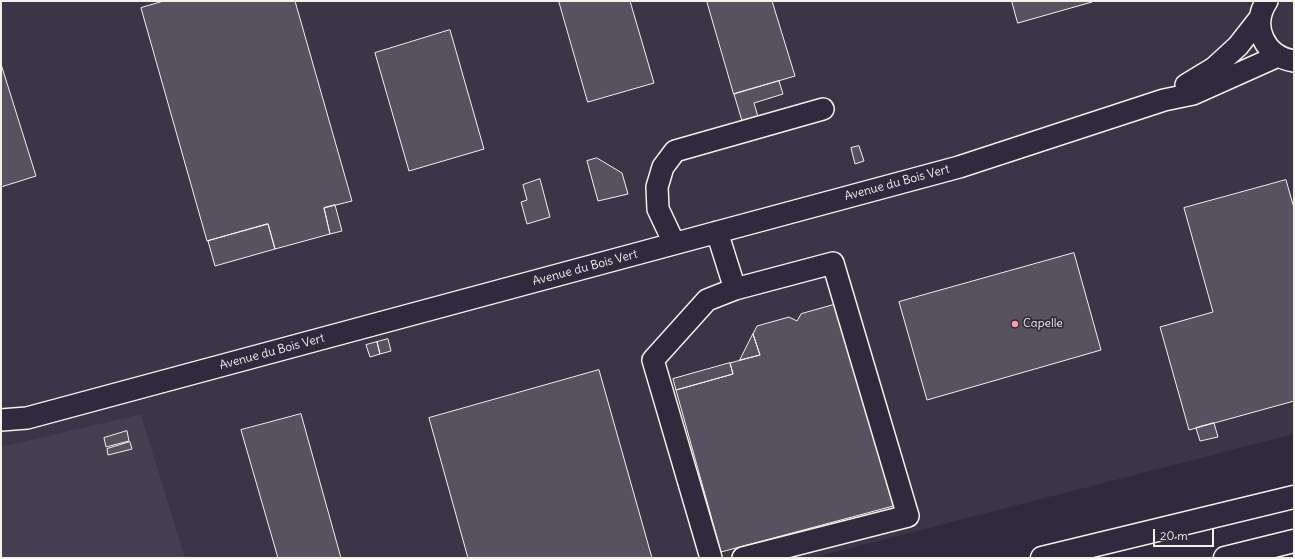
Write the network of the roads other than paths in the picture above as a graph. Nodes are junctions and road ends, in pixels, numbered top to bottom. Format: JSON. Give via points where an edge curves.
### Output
{"nodes":[{"id":1,"x":1263,"y":7,"type":"edge"},
{"id":2,"x":1286,"y":59,"type":"edge"},
{"id":3,"x":1164,"y":100,"type":"junction"},
{"id":4,"x":823,"y":109,"type":"dead end"},
{"id":5,"x":717,"y":232,"type":"junction"},
{"id":6,"x":674,"y":243,"type":"junction"},
{"id":7,"x":735,"y":289,"type":"junction"},
{"id":8,"x":1,"y":420,"type":"edge"},
{"id":9,"x":1294,"y":497,"type":"edge"},
{"id":10,"x":1294,"y":541,"type":"edge"},
{"id":11,"x":711,"y":558,"type":"edge"},
{"id":12,"x":743,"y":558,"type":"edge"},
{"id":13,"x":1042,"y":558,"type":"edge"},
{"id":14,"x":1225,"y":558,"type":"edge"}],
"edges":[{"from":1,"to":2,"type":"street","via":[[1260,29],[1263,40],[1269,49]]},
{"from":1,"to":3,"type":"street","name":"Avenue du Bois Vert","via":[[1238,46],[1214,68]]},
{"from":2,"to":3,"type":"street","name":"Avenue du Bois Vert","via":[[1194,94]]},
{"from":3,"to":5,"type":"street","name":"Avenue du Bois Vert","via":[[959,167]]},
{"from":4,"to":6,"type":"street","via":[[675,151],[663,167],[657,187],[658,209]]},
{"from":5,"to":6,"type":"street","name":"Avenue du Bois Vert"},
{"from":5,"to":7,"type":"street"},
{"from":6,"to":8,"type":"street","name":"Avenue du Bois Vert","via":[[27,418]]},
{"from":7,"to":11,"type":"street","via":[[707,300],[653,360]]},
{"from":7,"to":12,"type":"street","via":[[834,263],[908,516]]},
{"from":9,"to":13,"type":"highway"},
{"from":10,"to":14,"type":"highway"}]}
